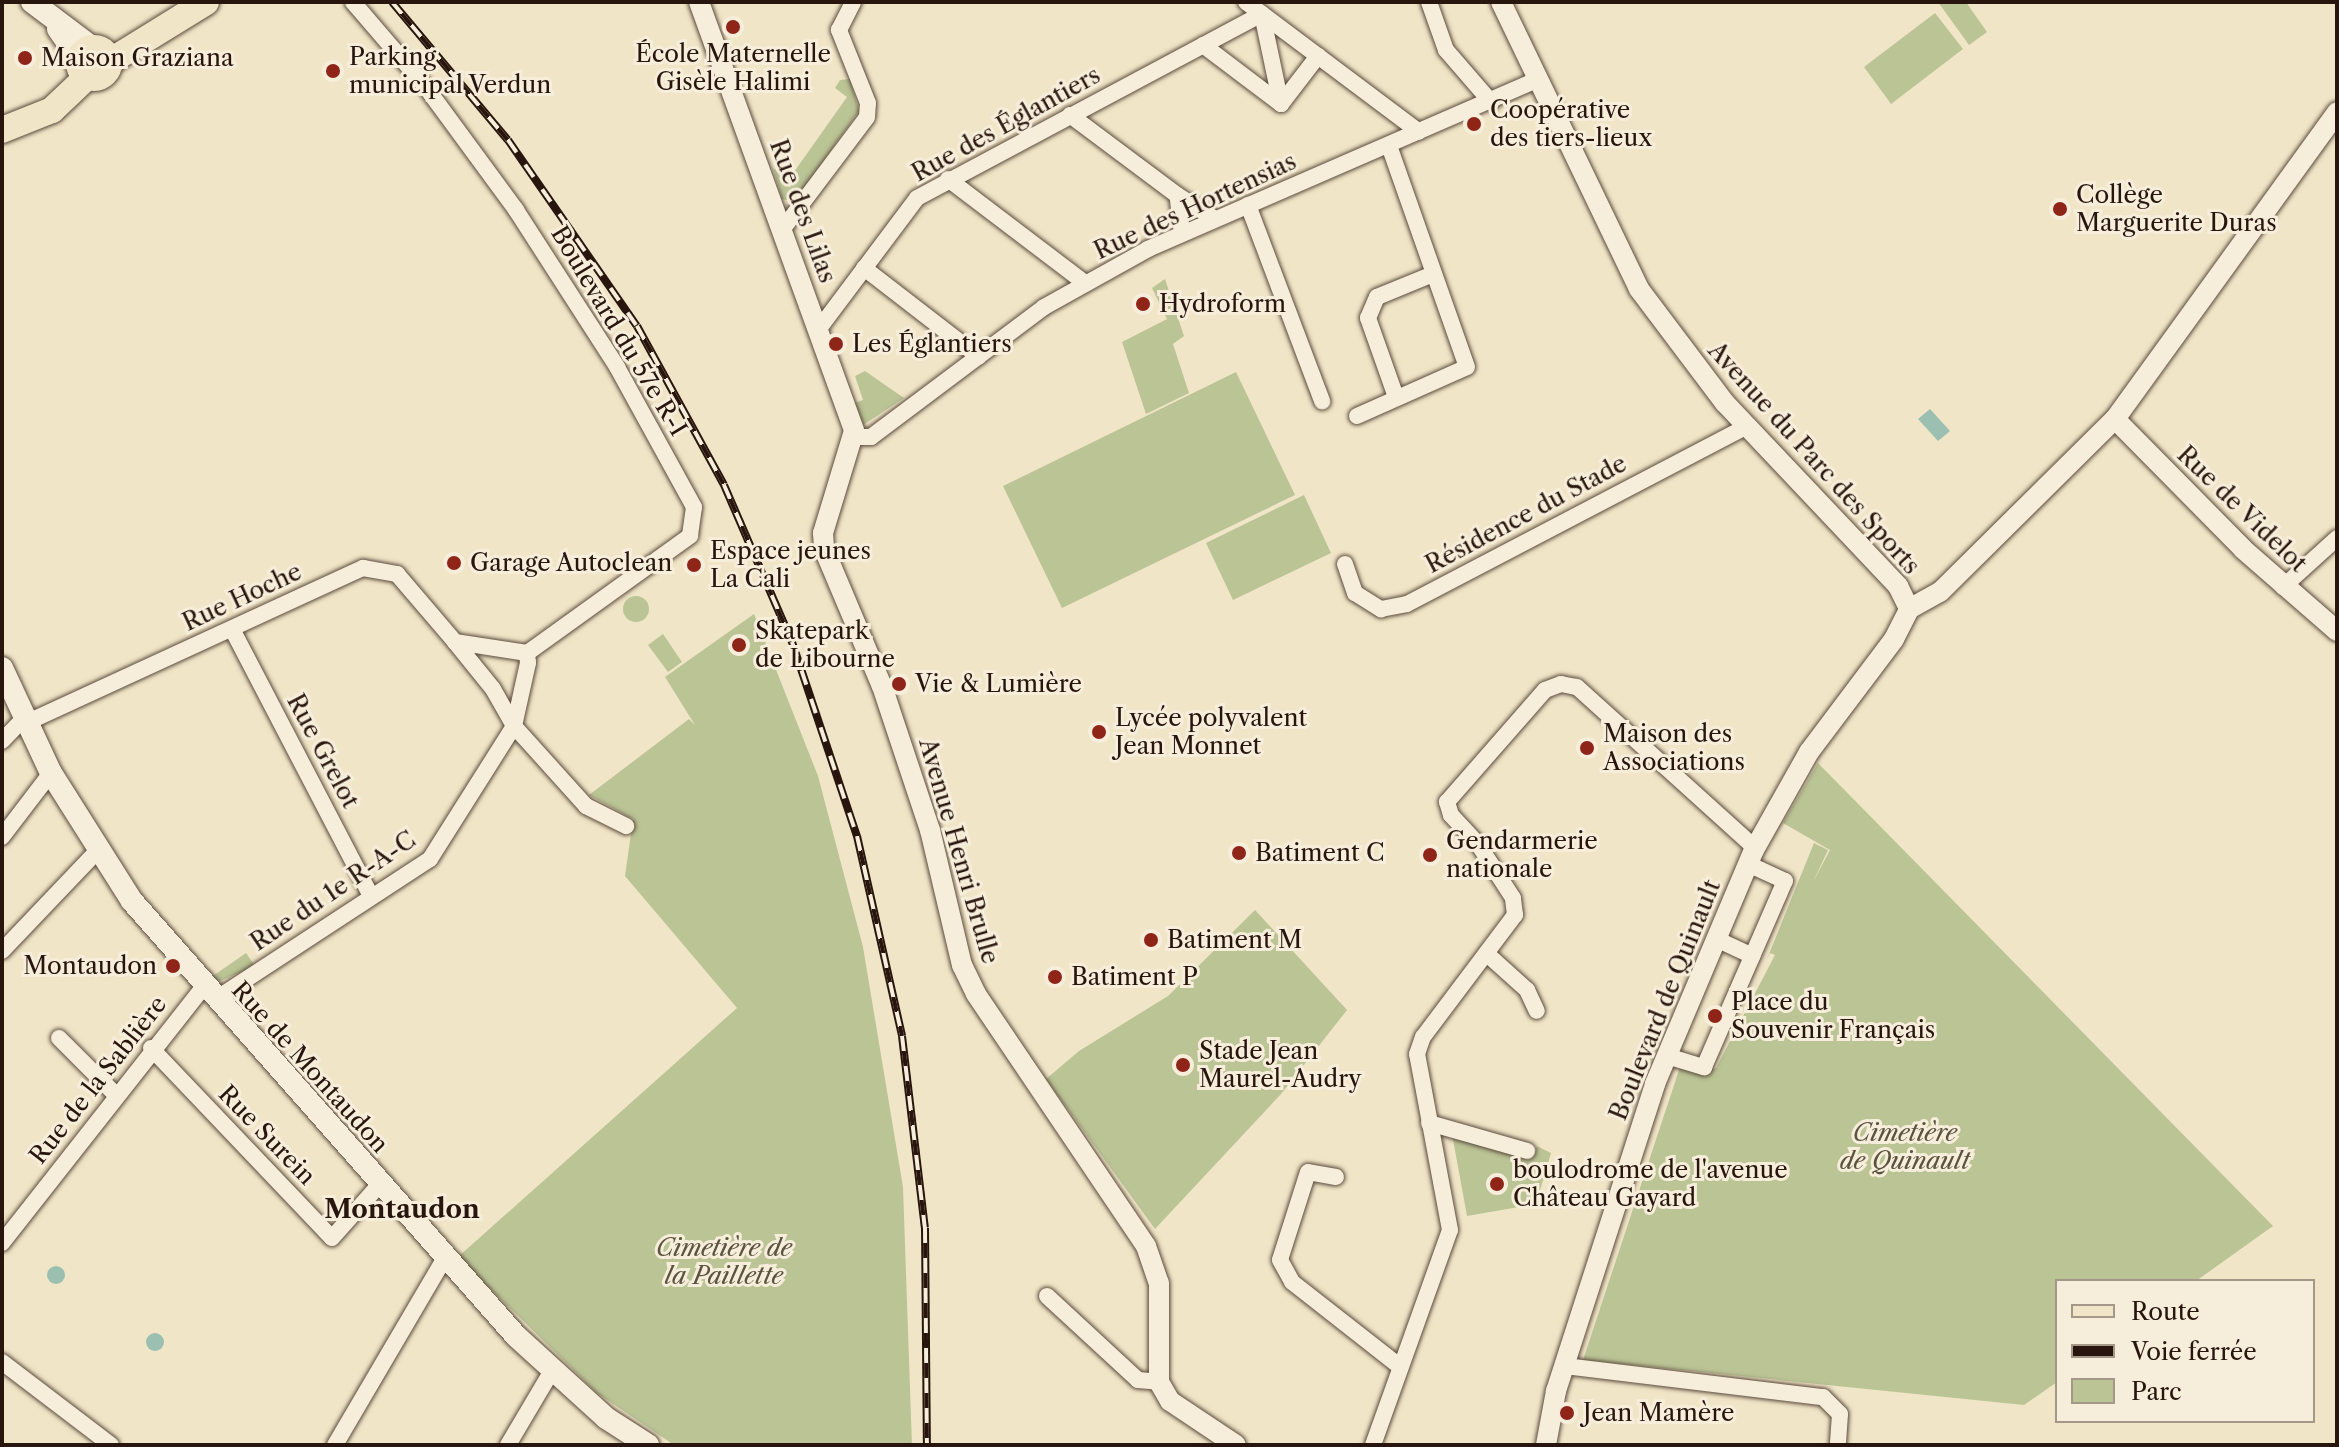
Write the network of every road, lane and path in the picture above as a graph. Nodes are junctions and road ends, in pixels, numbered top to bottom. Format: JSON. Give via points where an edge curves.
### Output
{"nodes":[{"id":1,"x":32,"y":2,"type":"edge"},
{"id":2,"x":180,"y":2,"type":"edge"},
{"id":3,"x":206,"y":2,"type":"edge"},
{"id":4,"x":353,"y":2,"type":"edge"},
{"id":5,"x":699,"y":2,"type":"edge"},
{"id":6,"x":853,"y":2,"type":"edge"},
{"id":7,"x":1246,"y":2,"type":"edge"},
{"id":8,"x":1429,"y":2,"type":"edge"},
{"id":9,"x":1501,"y":2,"type":"edge"},
{"id":10,"x":1262,"y":14,"type":"junction"},
{"id":11,"x":1203,"y":45,"type":"junction"},
{"id":12,"x":1318,"y":56,"type":"junction"},
{"id":13,"x":92,"y":61,"type":"junction"},
{"id":14,"x":1539,"y":79,"type":"junction"},
{"id":15,"x":1491,"y":102,"type":"junction"},
{"id":16,"x":1281,"y":104,"type":"junction"},
{"id":17,"x":2337,"y":112,"type":"edge"},
{"id":18,"x":1070,"y":115,"type":"junction"},
{"id":19,"x":2,"y":127,"type":"edge"},
{"id":20,"x":1419,"y":132,"type":"junction"},
{"id":21,"x":1389,"y":145,"type":"junction"},
{"id":22,"x":948,"y":179,"type":"junction"},
{"id":23,"x":1177,"y":195,"type":"junction"},
{"id":24,"x":1248,"y":205,"type":"junction"},
{"id":25,"x":1215,"y":219,"type":"junction"},
{"id":26,"x":782,"y":230,"type":"junction"},
{"id":27,"x":1182,"y":233,"type":"junction"},
{"id":28,"x":1054,"y":259,"type":"junction"},
{"id":29,"x":864,"y":268,"type":"junction"},
{"id":30,"x":1433,"y":274,"type":"junction"},
{"id":31,"x":1085,"y":283,"type":"junction"},
{"id":32,"x":1060,"y":297,"type":"junction"},
{"id":33,"x":818,"y":330,"type":"junction"},
{"id":34,"x":979,"y":357,"type":"junction"},
{"id":35,"x":1396,"y":397,"type":"junction"},
{"id":36,"x":1322,"y":401,"type":"dead end"},
{"id":37,"x":1357,"y":416,"type":"dead end"},
{"id":38,"x":2115,"y":419,"type":"junction"},
{"id":39,"x":1746,"y":427,"type":"junction"},
{"id":40,"x":854,"y":437,"type":"junction"},
{"id":41,"x":2337,"y":538,"type":"edge"},
{"id":42,"x":1345,"y":564,"type":"dead end"},
{"id":43,"x":2283,"y":587,"type":"junction"},
{"id":44,"x":1909,"y":609,"type":"junction"},
{"id":45,"x":232,"y":629,"type":"junction"},
{"id":46,"x":2337,"y":631,"type":"edge"},
{"id":47,"x":455,"y":642,"type":"junction"},
{"id":48,"x":527,"y":653,"type":"junction"},
{"id":49,"x":2,"y":668,"type":"edge"},
{"id":50,"x":26,"y":720,"type":"junction"},
{"id":51,"x":514,"y":726,"type":"junction"},
{"id":52,"x":2,"y":741,"type":"edge"},
{"id":53,"x":51,"y":773,"type":"junction"},
{"id":54,"x":626,"y":826,"type":"dead end"},
{"id":55,"x":2,"y":837,"type":"edge"},
{"id":56,"x":99,"y":849,"type":"junction"},
{"id":57,"x":1751,"y":856,"type":"junction"},
{"id":58,"x":371,"y":896,"type":"junction"},
{"id":59,"x":1716,"y":939,"type":"junction"},
{"id":60,"x":2,"y":951,"type":"edge"},
{"id":61,"x":1487,"y":954,"type":"junction"},
{"id":62,"x":1752,"y":956,"type":"junction"},
{"id":63,"x":210,"y":993,"type":"junction"},
{"id":64,"x":1537,"y":1011,"type":"dead end"},
{"id":65,"x":59,"y":1038,"type":"dead end"},
{"id":66,"x":151,"y":1048,"type":"junction"},
{"id":67,"x":1667,"y":1056,"type":"junction"},
{"id":68,"x":115,"y":1094,"type":"junction"},
{"id":69,"x":1429,"y":1123,"type":"junction"},
{"id":70,"x":1527,"y":1151,"type":"dead end"},
{"id":71,"x":1336,"y":1177,"type":"dead end"},
{"id":72,"x":380,"y":1184,"type":"junction"},
{"id":73,"x":2,"y":1243,"type":"edge"},
{"id":74,"x":446,"y":1256,"type":"junction"},
{"id":75,"x":1047,"y":1296,"type":"dead end"},
{"id":76,"x":2,"y":1362,"type":"edge"},
{"id":77,"x":1399,"y":1366,"type":"junction"},
{"id":78,"x":1565,"y":1366,"type":"junction"},
{"id":79,"x":553,"y":1369,"type":"junction"},
{"id":80,"x":1159,"y":1382,"type":"junction"},
{"id":81,"x":111,"y":1445,"type":"edge"},
{"id":82,"x":335,"y":1445,"type":"edge"},
{"id":83,"x":508,"y":1445,"type":"edge"},
{"id":84,"x":648,"y":1445,"type":"edge"},
{"id":85,"x":1236,"y":1445,"type":"edge"},
{"id":86,"x":1373,"y":1445,"type":"edge"},
{"id":87,"x":1546,"y":1445,"type":"edge"},
{"id":88,"x":1838,"y":1445,"type":"edge"}],
"edges":[{"from":1,"to":13,"type":"main road"},
{"from":2,"to":13,"type":"main road"},
{"from":3,"to":13,"type":"main road"},
{"from":4,"to":48,"type":"street","name":"Boulevard du 57e R-I","via":[[425,86],[532,235],[617,367],[694,507],[690,536]]},
{"from":5,"to":26,"type":"street","name":"Rue des Lilas"},
{"from":6,"to":26,"type":"street","via":[[839,30],[868,103],[867,117]]},
{"from":7,"to":10,"type":"street"},
{"from":8,"to":15,"type":"street","via":[[1446,50]]},
{"from":9,"to":14,"type":"street","name":"Avenue du Parc des Sports"},
{"from":10,"to":11,"type":"street","name":"Rue des Églantiers"},
{"from":10,"to":12,"type":"street"},
{"from":10,"to":16,"type":"street"},
{"from":11,"to":16,"type":"street"},
{"from":11,"to":18,"type":"street","name":"Rue des Églantiers"},
{"from":12,"to":16,"type":"street"},
{"from":12,"to":20,"type":"street"},
{"from":13,"to":19,"type":"main road","via":[[52,110]]},
{"from":14,"to":15,"type":"street","name":"Rue des Hortensias"},
{"from":14,"to":39,"type":"street","name":"Avenue du Parc des Sports","via":[[1639,289]]},
{"from":15,"to":20,"type":"street","name":"Rue des Hortensias"},
{"from":17,"to":38,"type":"street"},
{"from":18,"to":22,"type":"street","name":"Rue des Églantiers"},
{"from":18,"to":23,"type":"street"},
{"from":20,"to":21,"type":"street","name":"Rue des Hortensias"},
{"from":21,"to":24,"type":"street","name":"Rue des Hortensias"},
{"from":21,"to":30,"type":"street"},
{"from":22,"to":28,"type":"street"},
{"from":22,"to":29,"type":"street","name":"Rue des Églantiers","via":[[917,198]]},
{"from":23,"to":25,"type":"street"},
{"from":23,"to":27,"type":"street"},
{"from":24,"to":25,"type":"street","name":"Rue des Hortensias"},
{"from":24,"to":36,"type":"street"},
{"from":25,"to":27,"type":"street","name":"Rue des Hortensias"},
{"from":26,"to":33,"type":"street","name":"Rue des Lilas"},
{"from":27,"to":31,"type":"street","name":"Rue des Hortensias"},
{"from":28,"to":31,"type":"street"},
{"from":28,"to":32,"type":"street"},
{"from":29,"to":33,"type":"street","name":"Rue des Églantiers"},
{"from":29,"to":34,"type":"street"},
{"from":30,"to":35,"type":"street","via":[[1377,297],[1368,318]]},
{"from":30,"to":35,"type":"street","via":[[1467,367]]},
{"from":31,"to":32,"type":"street","name":"Rue des Hortensias"},
{"from":32,"to":34,"type":"street","name":"Rue des Hortensias"},
{"from":33,"to":40,"type":"street","name":"Rue des Lilas"},
{"from":34,"to":40,"type":"street","name":"Rue des Hortensias","via":[[871,437]]},
{"from":35,"to":37,"type":"street"},
{"from":38,"to":43,"type":"street","name":"Rue de Videlot"},
{"from":38,"to":44,"type":"street","via":[[1940,592]]},
{"from":39,"to":42,"type":"street","name":"Résidence du Stade","via":[[1407,604],[1381,609],[1355,593]]},
{"from":39,"to":44,"type":"street","name":"Avenue du Parc des Sports","via":[[1898,586]]},
{"from":40,"to":80,"type":"street","name":"Avenue Henri Brulle","via":[[823,533],[824,549],[882,686],[921,801],[962,965],[976,994],[1155,1263]]},
{"from":41,"to":43,"type":"street"},
{"from":43,"to":46,"type":"street","name":"Rue de Videlot"},
{"from":44,"to":57,"type":"street","name":"Boulevard de Quinault","via":[[1894,639],[1809,752]]},
{"from":45,"to":47,"type":"street","name":"Rue Hoche","via":[[363,568],[397,574]]},
{"from":45,"to":50,"type":"street","name":"Rue Hoche"},
{"from":45,"to":58,"type":"street","name":"Rue Grelot"},
{"from":47,"to":48,"type":"street"},
{"from":47,"to":51,"type":"street","name":"Rue Hoche","via":[[493,689]]},
{"from":48,"to":51,"type":"street"},
{"from":49,"to":50,"type":"main road","name":"Rue de Montaudon"},
{"from":50,"to":52,"type":"street"},
{"from":50,"to":53,"type":"main road","name":"Rue de Montaudon"},
{"from":51,"to":54,"type":"street","name":"Rue Hoche","via":[[586,806]]},
{"from":51,"to":58,"type":"street","name":"Rue du 1e R-A-C","via":[[430,859]]},
{"from":53,"to":55,"type":"street"},
{"from":53,"to":56,"type":"main road","name":"Rue de Montaudon"},
{"from":56,"to":60,"type":"street"},
{"from":56,"to":63,"type":"main road","name":"Rue de Montaudon","via":[[132,901]]},
{"from":57,"to":59,"type":"street","name":"Boulevard de Quinault"},
{"from":57,"to":61,"type":"street","via":[[1577,687],[1561,684],[1545,690],[1447,802],[1451,815],[1478,844],[1513,898],[1515,915]]},
{"from":57,"to":62,"type":"street","via":[[1785,881]]},
{"from":58,"to":63,"type":"street","name":"Rue du 1e R-A-C"},
{"from":59,"to":62,"type":"street"},
{"from":59,"to":67,"type":"street","name":"Boulevard de Quinault"},
{"from":61,"to":64,"type":"street","via":[[1527,990]]},
{"from":61,"to":69,"type":"street","via":[[1423,1037],[1417,1054]]},
{"from":62,"to":67,"type":"street","via":[[1704,1067]]},
{"from":63,"to":66,"type":"street","name":"Rue de la Sablière"},
{"from":63,"to":72,"type":"main road","name":"Rue de Montaudon"},
{"from":65,"to":68,"type":"street"},
{"from":66,"to":68,"type":"street","name":"Rue de la Sablière"},
{"from":66,"to":72,"type":"street","name":"Rue Surein","via":[[332,1238]]},
{"from":67,"to":78,"type":"street","name":"Boulevard de Quinault"},
{"from":68,"to":73,"type":"street","name":"Rue de la Sablière"},
{"from":69,"to":70,"type":"street"},
{"from":69,"to":77,"type":"street","via":[[1450,1230]]},
{"from":71,"to":77,"type":"street","via":[[1308,1172],[1280,1260],[1292,1282]]},
{"from":72,"to":74,"type":"main road","name":"Rue de Montaudon"},
{"from":74,"to":79,"type":"main road","name":"Rue de Montaudon"},
{"from":74,"to":82,"type":"street"},
{"from":75,"to":80,"type":"street","via":[[1138,1380]]},
{"from":76,"to":81,"type":"street"},
{"from":77,"to":86,"type":"street"},
{"from":78,"to":87,"type":"street","name":"Boulevard de Quinault"},
{"from":78,"to":88,"type":"street","via":[[1823,1397],[1840,1414]]},
{"from":79,"to":83,"type":"street"},
{"from":79,"to":84,"type":"main road","name":"Rue de Montaudon","via":[[606,1418]]},
{"from":80,"to":85,"type":"street","via":[[1170,1401]]}]}
